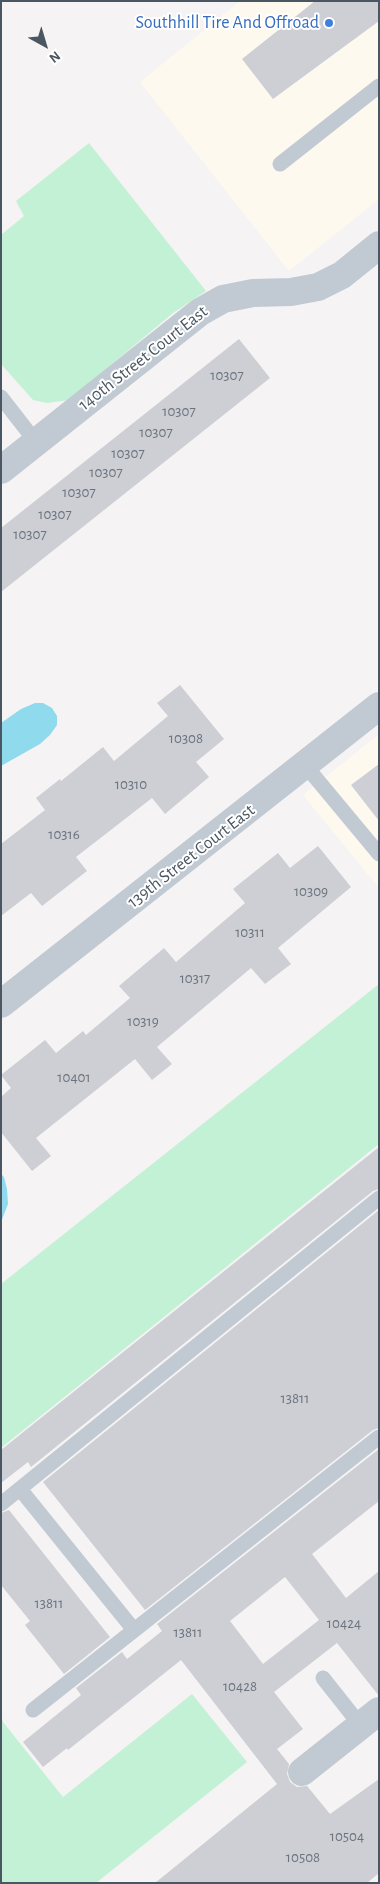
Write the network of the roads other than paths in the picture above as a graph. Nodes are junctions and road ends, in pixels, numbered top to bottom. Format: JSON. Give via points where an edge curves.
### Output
{"nodes":[{"id":1,"x":379,"y":86,"type":"edge"},
{"id":2,"x":280,"y":164,"type":"dead end"},
{"id":3,"x":379,"y":245,"type":"edge"},
{"id":4,"x":1,"y":397,"type":"edge"},
{"id":5,"x":36,"y":442,"type":"junction"},
{"id":6,"x":1,"y":470,"type":"edge"},
{"id":7,"x":379,"y":706,"type":"edge"},
{"id":8,"x":305,"y":765,"type":"junction"},
{"id":9,"x":379,"y":854,"type":"edge"},
{"id":10,"x":1,"y":1004,"type":"edge"},
{"id":11,"x":379,"y":1198,"type":"edge"},
{"id":12,"x":379,"y":1436,"type":"edge"},
{"id":13,"x":20,"y":1489,"type":"junction"},
{"id":14,"x":1,"y":1504,"type":"edge"},
{"id":15,"x":134,"y":1630,"type":"junction"},
{"id":16,"x":323,"y":1678,"type":"dead end"},
{"id":17,"x":33,"y":1710,"type":"dead end"},
{"id":18,"x":370,"y":1719,"type":"edge"},
{"id":19,"x":302,"y":1772,"type":"dead end"}],
"edges":[{"from":1,"to":2,"type":"lane"},
{"from":3,"to":5,"type":"street","name":"140th Street Court East","via":[[342,275],[318,287],[223,299],[200,312]]},
{"from":4,"to":5,"type":"lane"},
{"from":5,"to":6,"type":"street","name":"140th Street Court East"},
{"from":7,"to":8,"type":"street","name":"139th Street Court East"},
{"from":8,"to":9,"type":"lane"},
{"from":8,"to":10,"type":"street","name":"139th Street Court East"},
{"from":11,"to":13,"type":"lane"},
{"from":12,"to":15,"type":"lane"},
{"from":13,"to":14,"type":"lane"},
{"from":13,"to":15,"type":"lane"},
{"from":15,"to":17,"type":"lane"},
{"from":16,"to":18,"type":"lane"},
{"from":18,"to":19,"type":"street"}]}
